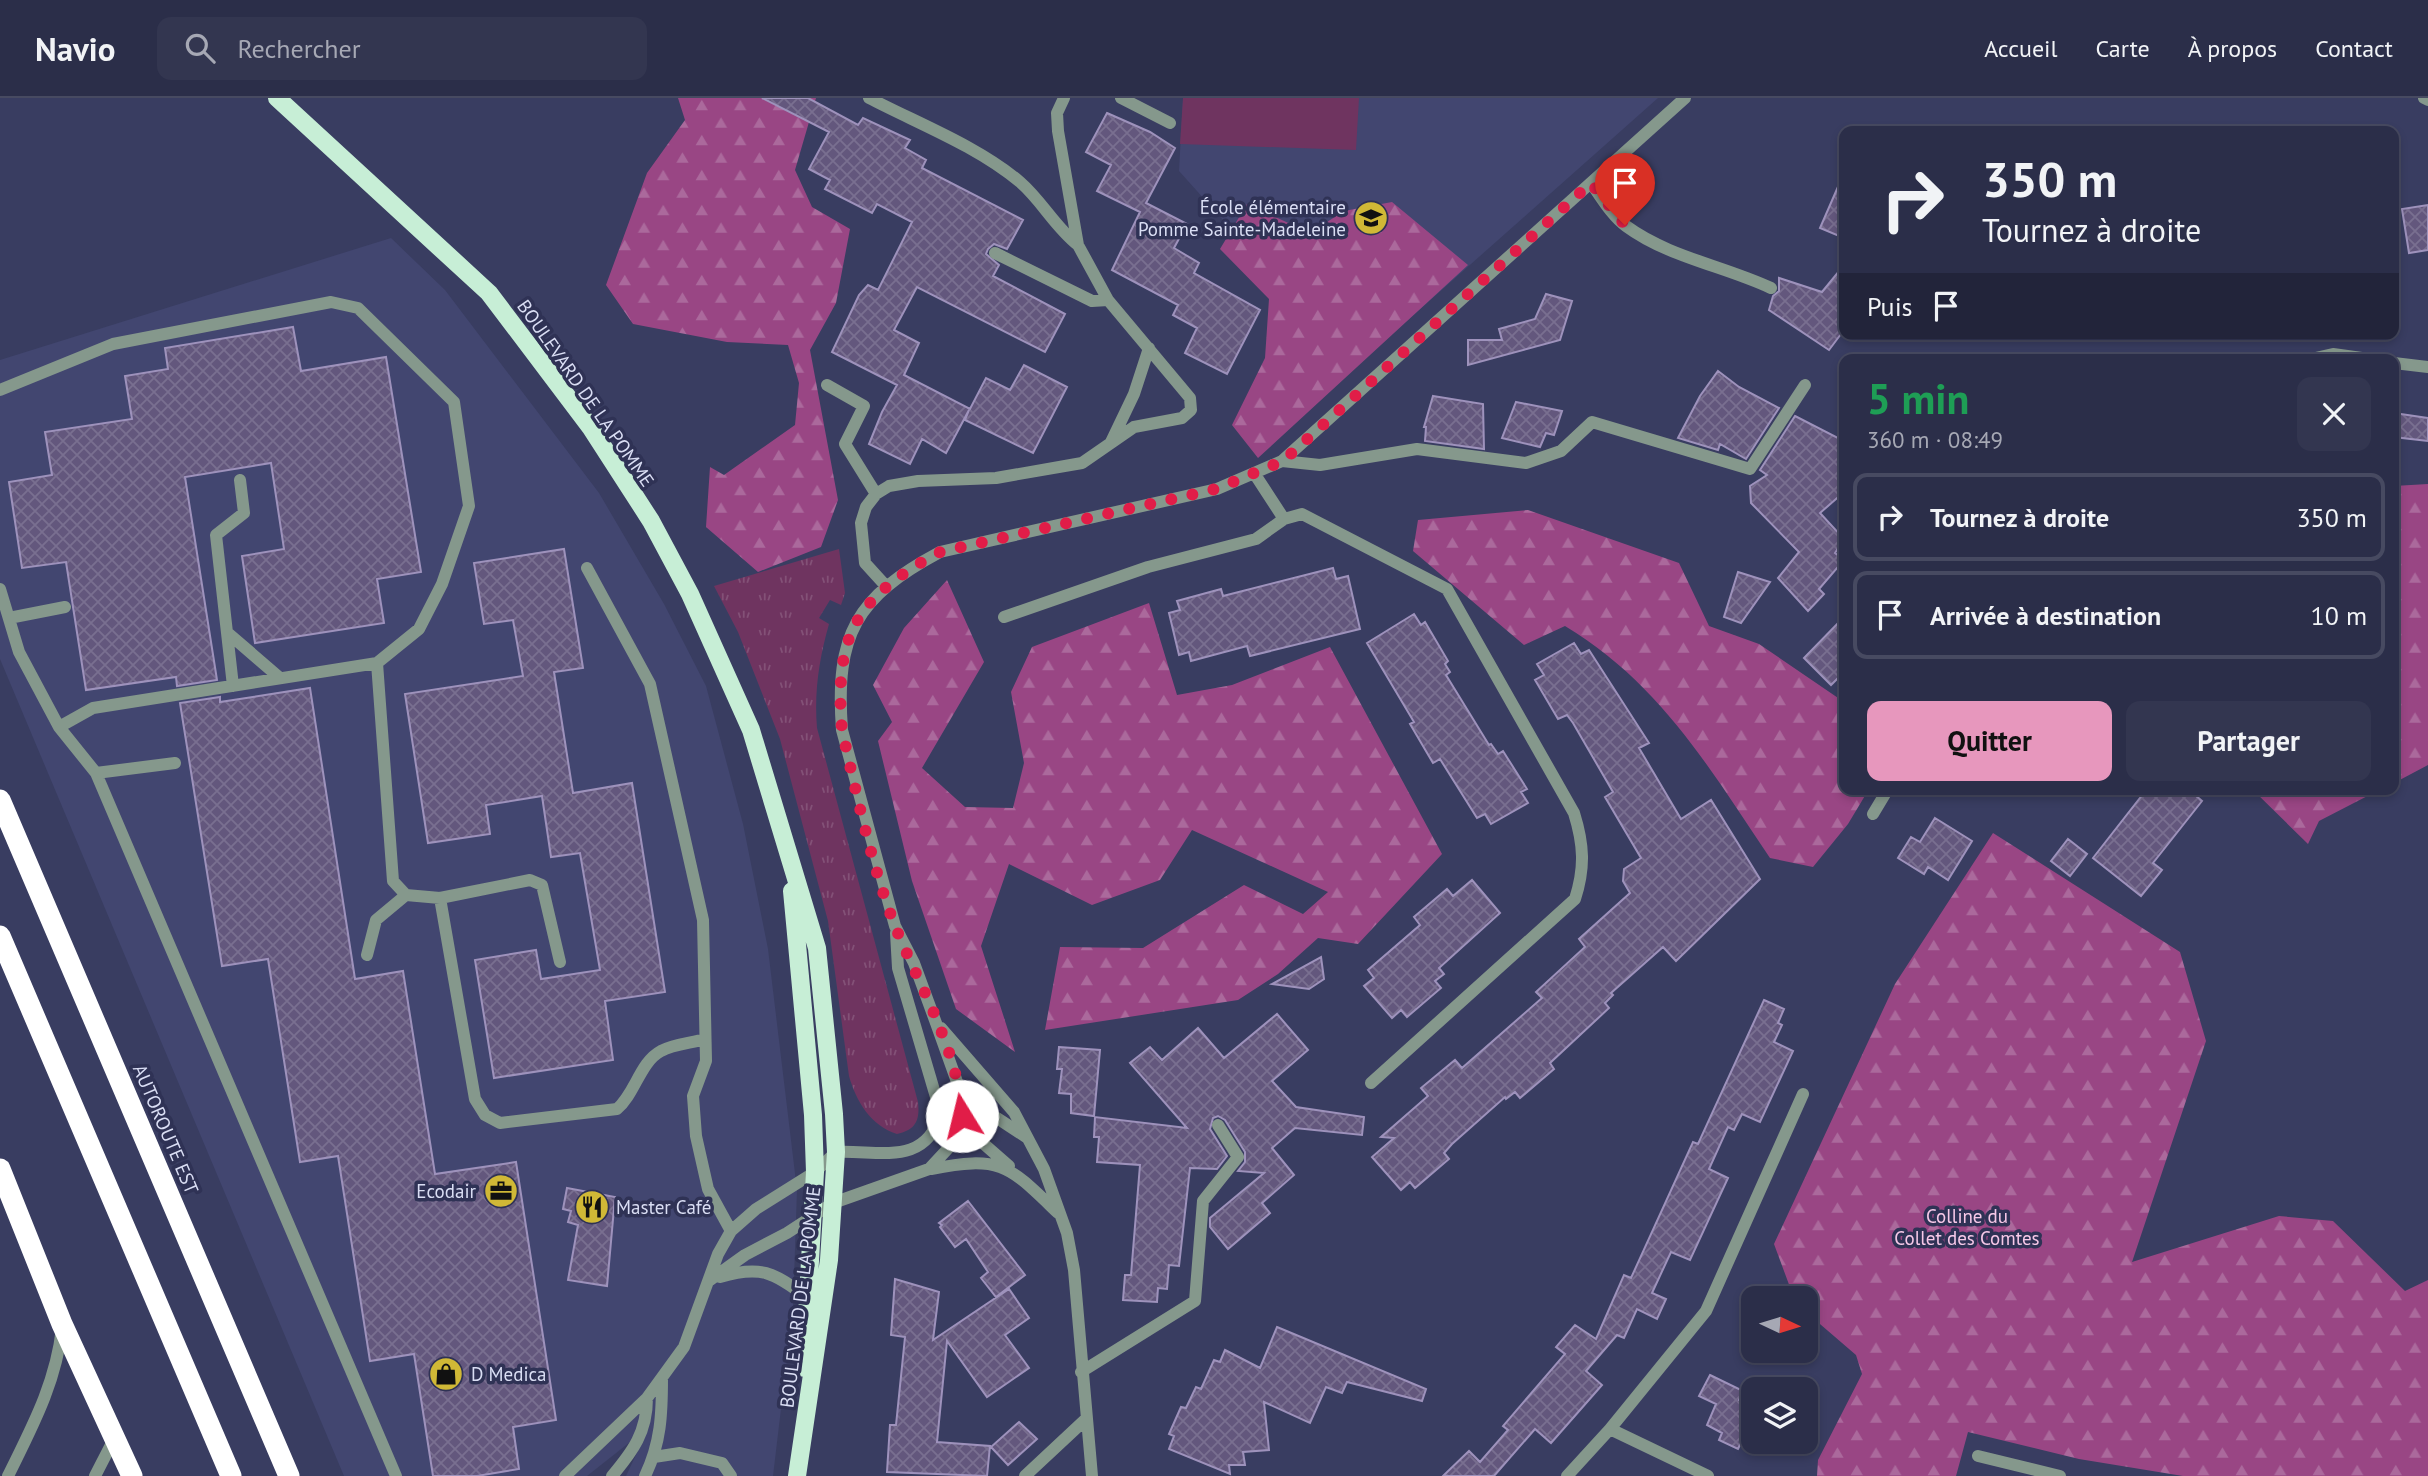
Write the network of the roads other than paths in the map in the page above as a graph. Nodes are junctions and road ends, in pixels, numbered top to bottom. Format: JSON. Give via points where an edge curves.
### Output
{"nodes":[{"id":1,"x":277,"y":98,"type":"edge"},
{"id":2,"x":869,"y":98,"type":"edge"},
{"id":3,"x":1064,"y":98,"type":"edge"},
{"id":4,"x":1121,"y":98,"type":"edge"},
{"id":5,"x":1685,"y":98,"type":"edge"},
{"id":6,"x":1170,"y":123,"type":"dead end"},
{"id":7,"x":1591,"y":183,"type":"junction"},
{"id":8,"x":1078,"y":245,"type":"junction"},
{"id":9,"x":995,"y":253,"type":"dead end"},
{"id":10,"x":1771,"y":288,"type":"dead end"},
{"id":11,"x":1108,"y":300,"type":"junction"},
{"id":12,"x":1149,"y":348,"type":"junction"},
{"id":13,"x":2399,"y":363,"type":"edge"},
{"id":14,"x":2428,"y":366,"type":"edge"},
{"id":15,"x":827,"y":384,"type":"dead end"},
{"id":16,"x":1805,"y":386,"type":"dead end"},
{"id":17,"x":0,"y":390,"type":"edge"},
{"id":18,"x":1110,"y":444,"type":"junction"},
{"id":19,"x":1283,"y":461,"type":"junction"},
{"id":20,"x":1254,"y":473,"type":"junction"},
{"id":21,"x":240,"y":480,"type":"dead end"},
{"id":22,"x":876,"y":494,"type":"junction"},
{"id":23,"x":1284,"y":519,"type":"junction"},
{"id":24,"x":587,"y":568,"type":"dead end"},
{"id":25,"x":885,"y":585,"type":"junction"},
{"id":26,"x":0,"y":589,"type":"edge"},
{"id":27,"x":65,"y":607,"type":"dead end"},
{"id":28,"x":1004,"y":617,"type":"dead end"},
{"id":29,"x":9,"y":618,"type":"junction"},
{"id":30,"x":229,"y":634,"type":"junction"},
{"id":31,"x":377,"y":663,"type":"junction"},
{"id":32,"x":280,"y":678,"type":"junction"},
{"id":33,"x":233,"y":686,"type":"junction"},
{"id":34,"x":59,"y":727,"type":"junction"},
{"id":35,"x":175,"y":763,"type":"dead end"},
{"id":36,"x":96,"y":773,"type":"junction"},
{"id":37,"x":1884,"y":795,"type":"edge"},
{"id":38,"x":0,"y":800,"type":"edge"},
{"id":39,"x":1873,"y":814,"type":"dead end"},
{"id":40,"x":789,"y":860,"type":"junction"},
{"id":41,"x":407,"y":895,"type":"junction"},
{"id":42,"x":440,"y":898,"type":"junction"},
{"id":43,"x":895,"y":926,"type":"junction"},
{"id":44,"x":0,"y":936,"type":"edge"},
{"id":45,"x":367,"y":955,"type":"dead end"},
{"id":46,"x":559,"y":962,"type":"dead end"},
{"id":47,"x":936,"y":1023,"type":"junction"},
{"id":48,"x":705,"y":1040,"type":"junction"},
{"id":49,"x":1371,"y":1083,"type":"dead end"},
{"id":50,"x":1803,"y":1094,"type":"dead end"},
{"id":51,"x":942,"y":1114,"type":"junction"},
{"id":52,"x":962,"y":1116,"type":"junction"},
{"id":53,"x":1218,"y":1125,"type":"dead end"},
{"id":54,"x":1030,"y":1139,"type":"junction"},
{"id":55,"x":836,"y":1152,"type":"junction"},
{"id":56,"x":0,"y":1169,"type":"edge"},
{"id":57,"x":929,"y":1169,"type":"junction"},
{"id":58,"x":815,"y":1172,"type":"junction"},
{"id":59,"x":1016,"y":1172,"type":"junction"},
{"id":60,"x":833,"y":1203,"type":"junction"},
{"id":61,"x":1061,"y":1216,"type":"junction"},
{"id":62,"x":811,"y":1217,"type":"junction"},
{"id":63,"x":732,"y":1231,"type":"junction"},
{"id":64,"x":710,"y":1280,"type":"junction"},
{"id":65,"x":806,"y":1297,"type":"junction"},
{"id":66,"x":62,"y":1325,"type":"junction"},
{"id":67,"x":1081,"y":1372,"type":"junction"},
{"id":68,"x":662,"y":1377,"type":"junction"},
{"id":69,"x":647,"y":1398,"type":"junction"},
{"id":70,"x":1086,"y":1419,"type":"junction"},
{"id":71,"x":1611,"y":1429,"type":"junction"},
{"id":72,"x":114,"y":1439,"type":"junction"},
{"id":73,"x":803,"y":1449,"type":"junction"},
{"id":74,"x":1978,"y":1455,"type":"dead end"},
{"id":75,"x":654,"y":1457,"type":"junction"},
{"id":76,"x":8,"y":1476,"type":"edge"},
{"id":77,"x":95,"y":1476,"type":"edge"},
{"id":78,"x":132,"y":1476,"type":"edge"},
{"id":79,"x":231,"y":1476,"type":"edge"},
{"id":80,"x":289,"y":1476,"type":"edge"},
{"id":81,"x":396,"y":1476,"type":"edge"},
{"id":82,"x":565,"y":1476,"type":"edge"},
{"id":83,"x":612,"y":1476,"type":"edge"},
{"id":84,"x":645,"y":1476,"type":"edge"},
{"id":85,"x":730,"y":1476,"type":"edge"},
{"id":86,"x":797,"y":1476,"type":"edge"},
{"id":87,"x":1025,"y":1476,"type":"edge"},
{"id":88,"x":1092,"y":1476,"type":"edge"},
{"id":89,"x":1567,"y":1476,"type":"edge"},
{"id":90,"x":1708,"y":1476,"type":"edge"},
{"id":91,"x":2060,"y":1476,"type":"edge"}],
"edges":[{"from":1,"to":40,"type":"main road","name":"BOULEVARD DE LA POMME","via":[[489,293],[591,428],[651,521],[709,633],[751,730]]},
{"from":2,"to":8,"type":"street","via":[[997,164],[1023,185],[1062,233]]},
{"from":3,"to":8,"type":"street","via":[[1057,113],[1058,131]]},
{"from":4,"to":6,"type":"street"},
{"from":5,"to":7,"type":"street"},
{"from":7,"to":10,"type":"street","via":[[1625,225],[1668,249]]},
{"from":7,"to":19,"type":"street"},
{"from":8,"to":11,"type":"street"},
{"from":9,"to":11,"type":"street","via":[[1092,301]]},
{"from":11,"to":12,"type":"street"},
{"from":12,"to":18,"type":"street"},
{"from":12,"to":18,"type":"street","via":[[1190,398],[1191,410],[1182,418],[1134,427]]},
{"from":13,"to":14,"type":"street"},
{"from":15,"to":22,"type":"street","via":[[864,406],[845,444]]},
{"from":16,"to":19,"type":"street","via":[[1751,469],[1592,422],[1561,451],[1526,463],[1417,449],[1320,465]]},
{"from":17,"to":31,"type":"street","via":[[113,344],[331,302],[358,308],[454,402],[469,506],[442,584],[419,628]]},
{"from":18,"to":22,"type":"street","via":[[1082,463],[996,478],[918,481],[889,486]]},
{"from":19,"to":20,"type":"street"},
{"from":20,"to":23,"type":"street"},
{"from":20,"to":25,"type":"street","via":[[1216,489],[940,552]]},
{"from":21,"to":30,"type":"street","via":[[244,513],[216,535]]},
{"from":22,"to":25,"type":"street","via":[[861,523],[865,563]]},
{"from":23,"to":28,"type":"street","via":[[1256,539],[1148,567]]},
{"from":23,"to":49,"type":"street","via":[[1302,513],[1447,589],[1574,813],[1584,845],[1583,875],[1575,899]]},
{"from":24,"to":48,"type":"street","via":[[650,684],[703,920]]},
{"from":25,"to":43,"type":"street","via":[[871,599],[846,649],[840,698],[849,762]]},
{"from":26,"to":29,"type":"street"},
{"from":27,"to":29,"type":"street"},
{"from":29,"to":34,"type":"street","via":[[19,652]]},
{"from":30,"to":32,"type":"street"},
{"from":30,"to":33,"type":"street"},
{"from":31,"to":32,"type":"street"},
{"from":31,"to":41,"type":"street","via":[[393,881]]},
{"from":32,"to":33,"type":"street"},
{"from":33,"to":34,"type":"street","via":[[93,708]]},
{"from":34,"to":36,"type":"street"},
{"from":35,"to":36,"type":"street"},
{"from":36,"to":81,"type":"street"},
{"from":37,"to":39,"type":"street"},
{"from":38,"to":80,"type":"highway","name":"AUTOROUTE EST"},
{"from":40,"to":55,"type":"main road","name":"BOULEVARD DE LA POMME","via":[[817,948]]},
{"from":40,"to":58,"type":"main road","name":"BOULEVARD DE LA POMME","via":[[812,1088]]},
{"from":41,"to":42,"type":"street"},
{"from":41,"to":45,"type":"street","via":[[376,920]]},
{"from":42,"to":46,"type":"street","via":[[530,880],[542,885]]},
{"from":42,"to":48,"type":"street","via":[[475,1099],[485,1115],[500,1123],[617,1110],[649,1061],[661,1051]]},
{"from":43,"to":47,"type":"street"},
{"from":43,"to":51,"type":"street","via":[[898,968]]},
{"from":44,"to":79,"type":"highway"},
{"from":47,"to":52,"type":"street","via":[[961,1093]]},
{"from":47,"to":54,"type":"street","via":[[1014,1112]]},
{"from":48,"to":63,"type":"street","via":[[706,1061],[693,1096],[696,1136],[708,1189]]},
{"from":50,"to":71,"type":"street","via":[[1706,1311]]},
{"from":51,"to":52,"type":"street"},
{"from":51,"to":55,"type":"street","via":[[936,1130],[912,1150]]},
{"from":52,"to":54,"type":"street","via":[[997,1118]]},
{"from":52,"to":57,"type":"street","via":[[955,1141]]},
{"from":52,"to":59,"type":"street","via":[[977,1139]]},
{"from":53,"to":67,"type":"street","via":[[1238,1157],[1203,1201],[1195,1301]]},
{"from":54,"to":61,"type":"street"},
{"from":55,"to":58,"type":"street"},
{"from":55,"to":60,"type":"main road","name":"BOULEVARD DE LA POMME"},
{"from":56,"to":66,"type":"highway"},
{"from":57,"to":59,"type":"street","via":[[969,1161]]},
{"from":57,"to":60,"type":"street"},
{"from":58,"to":62,"type":"main road","name":"BOULEVARD DE LA POMME"},
{"from":58,"to":63,"type":"street","via":[[756,1209]]},
{"from":59,"to":61,"type":"street"},
{"from":60,"to":62,"type":"street"},
{"from":60,"to":73,"type":"main road","name":"BOULEVARD DE LA POMME"},
{"from":61,"to":67,"type":"street","via":[[1074,1270]]},
{"from":62,"to":64,"type":"street"},
{"from":62,"to":65,"type":"main road","name":"BOULEVARD DE LA POMME"},
{"from":63,"to":64,"type":"street"},
{"from":64,"to":65,"type":"street","via":[[743,1270],[765,1272]]},
{"from":64,"to":68,"type":"street","via":[[684,1347]]},
{"from":65,"to":73,"type":"main road","name":"BOULEVARD DE LA POMME"},
{"from":66,"to":72,"type":"highway"},
{"from":66,"to":76,"type":"street","via":[[58,1361],[46,1399]]},
{"from":67,"to":70,"type":"street"},
{"from":68,"to":69,"type":"street"},
{"from":68,"to":75,"type":"street","via":[[662,1427]]},
{"from":69,"to":82,"type":"street"},
{"from":69,"to":83,"type":"street","via":[[641,1438]]},
{"from":70,"to":87,"type":"street"},
{"from":70,"to":88,"type":"street"},
{"from":71,"to":89,"type":"street"},
{"from":71,"to":90,"type":"street"},
{"from":72,"to":77,"type":"street"},
{"from":72,"to":78,"type":"highway"},
{"from":73,"to":86,"type":"main road","name":"BOULEVARD DE LA POMME"},
{"from":74,"to":91,"type":"street"},
{"from":75,"to":84,"type":"street"},
{"from":75,"to":85,"type":"street","via":[[680,1453],[722,1463]]}]}
